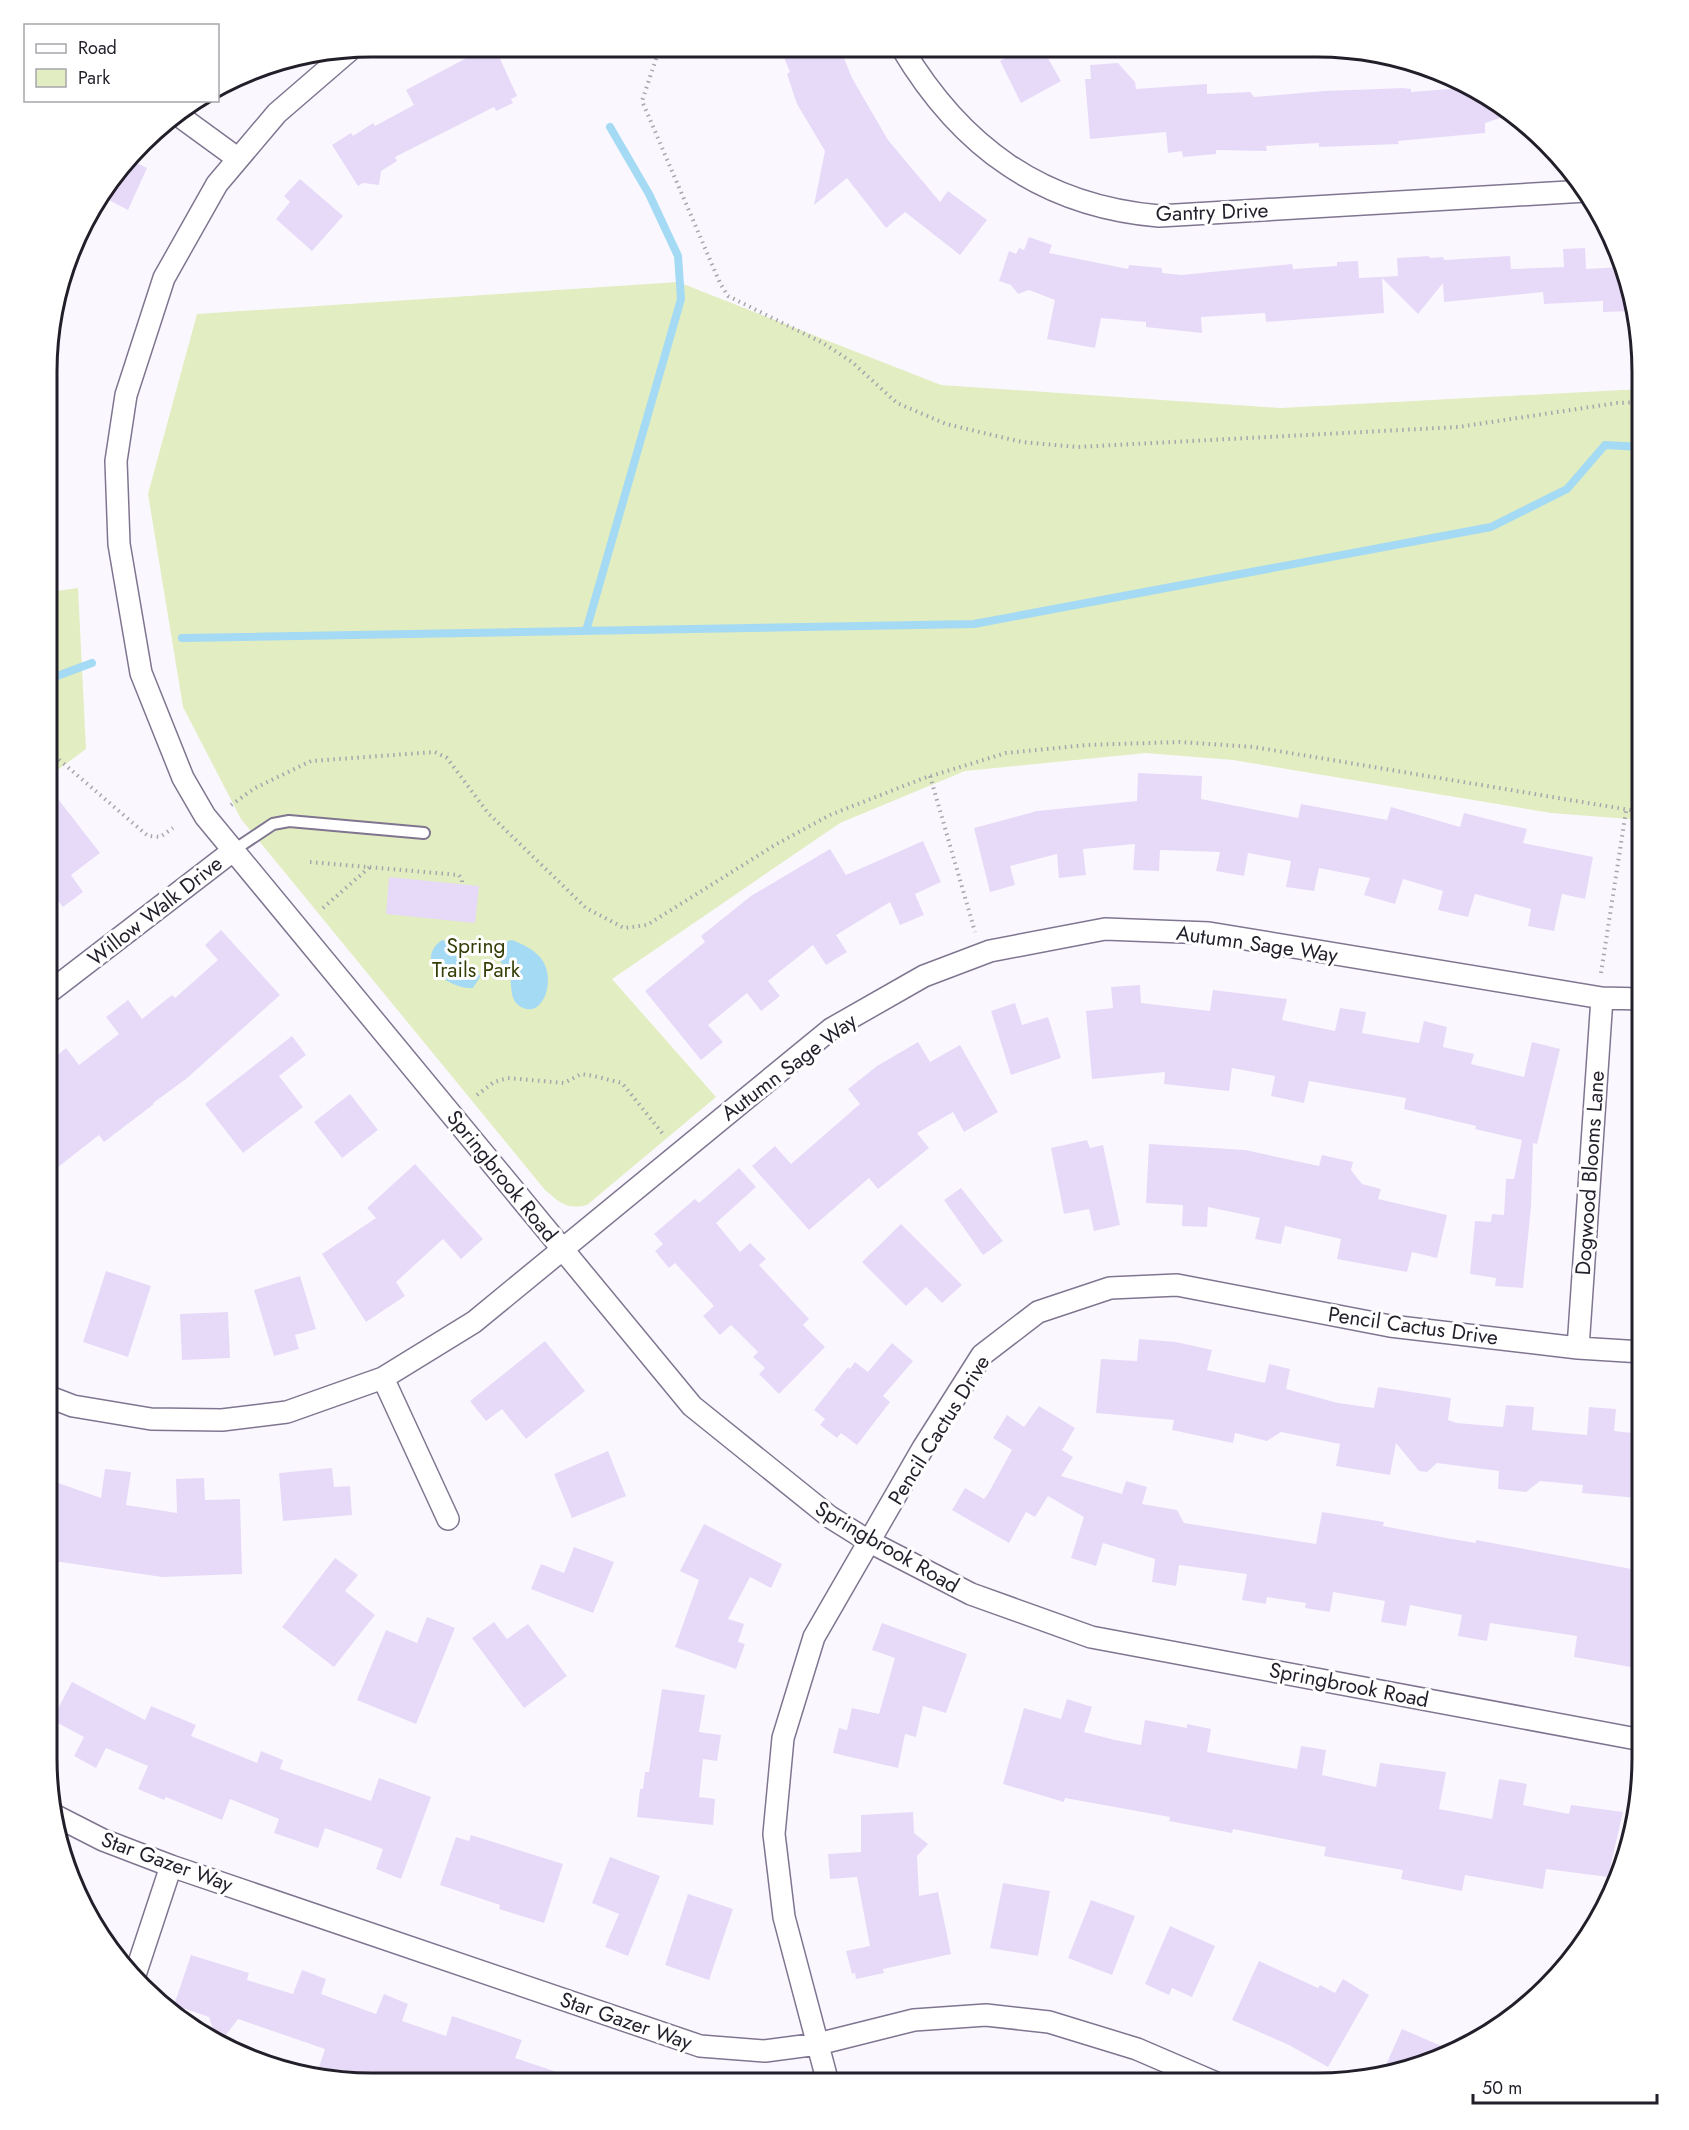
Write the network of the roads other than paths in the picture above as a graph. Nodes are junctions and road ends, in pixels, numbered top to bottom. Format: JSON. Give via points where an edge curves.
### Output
{"nodes":[{"id":1,"x":908,"y":57,"type":"edge"},
{"id":2,"x":339,"y":59,"type":"edge"},
{"id":3,"x":184,"y":119,"type":"edge"},
{"id":4,"x":237,"y":158,"type":"junction"},
{"id":5,"x":1575,"y":192,"type":"edge"},
{"id":6,"x":424,"y":833,"type":"dead end"},
{"id":7,"x":234,"y":850,"type":"junction"},
{"id":8,"x":57,"y":986,"type":"edge"},
{"id":9,"x":1602,"y":998,"type":"junction"},
{"id":10,"x":1632,"y":999,"type":"edge"},
{"id":11,"x":562,"y":1250,"type":"junction"},
{"id":12,"x":1578,"y":1348,"type":"junction"},
{"id":13,"x":1632,"y":1351,"type":"edge"},
{"id":14,"x":383,"y":1378,"type":"junction"},
{"id":15,"x":57,"y":1400,"type":"edge"},
{"id":16,"x":448,"y":1519,"type":"dead end"},
{"id":17,"x":870,"y":1542,"type":"junction"},
{"id":18,"x":1632,"y":1738,"type":"edge"},
{"id":19,"x":63,"y":1820,"type":"edge"},
{"id":20,"x":171,"y":1866,"type":"junction"},
{"id":21,"x":137,"y":1968,"type":"edge"},
{"id":22,"x":818,"y":2044,"type":"junction"},
{"id":23,"x":825,"y":2073,"type":"edge"},
{"id":24,"x":1193,"y":2073,"type":"edge"}],
"edges":[{"from":1,"to":5,"type":"street","name":"Gantry Drive","via":[[936,100],[982,147],[1036,181],[1106,208],[1159,216]]},
{"from":2,"to":4,"type":"street","name":"Springbrook Road","via":[[277,113]]},
{"from":3,"to":4,"type":"street"},
{"from":4,"to":7,"type":"street","name":"Springbrook Road","via":[[206,202],[164,278],[126,395],[116,461],[119,544],[141,673],[183,778],[205,816]]},
{"from":6,"to":7,"type":"lane","via":[[289,820],[273,824]]},
{"from":7,"to":8,"type":"street","name":"Willow Walk Drive"},
{"from":7,"to":11,"type":"street","name":"Springbrook Road"},
{"from":9,"to":10,"type":"street","name":"Autumn Sage Way"},
{"from":9,"to":11,"type":"street","name":"Autumn Sage Way","via":[[1209,933],[1105,929],[990,951],[924,976],[831,1029]]},
{"from":9,"to":12,"type":"street","name":"Dogwood Blooms Lane"},
{"from":11,"to":14,"type":"street","name":"Autumn Sage Way","via":[[474,1322]]},
{"from":11,"to":17,"type":"street","name":"Springbrook Road","via":[[692,1406],[797,1493]]},
{"from":12,"to":13,"type":"street","name":"Pencil Cactus Drive"},
{"from":12,"to":17,"type":"street","name":"Pencil Cactus Drive","via":[[1390,1326],[1177,1285],[1110,1288],[1038,1312],[982,1355]]},
{"from":14,"to":15,"type":"street","name":"Autumn Sage Way","via":[[287,1412],[222,1420],[151,1419]]},
{"from":14,"to":16,"type":"street"},
{"from":17,"to":18,"type":"street","name":"Springbrook Road","via":[[970,1594],[1091,1637]]},
{"from":17,"to":22,"type":"street","name":"Pencil Cactus Drive","via":[[814,1637],[783,1738],[774,1834],[784,1917]]},
{"from":19,"to":20,"type":"street","name":"Star Gazer Way"},
{"from":20,"to":21,"type":"street"},
{"from":20,"to":22,"type":"street","name":"Star Gazer Way","via":[[700,2046],[765,2051]]},
{"from":22,"to":23,"type":"street","name":"Pencil Cactus Drive"},
{"from":22,"to":24,"type":"street","name":"Star Gazer Way","via":[[914,2020],[986,2015],[1049,2022],[1137,2049]]}]}
